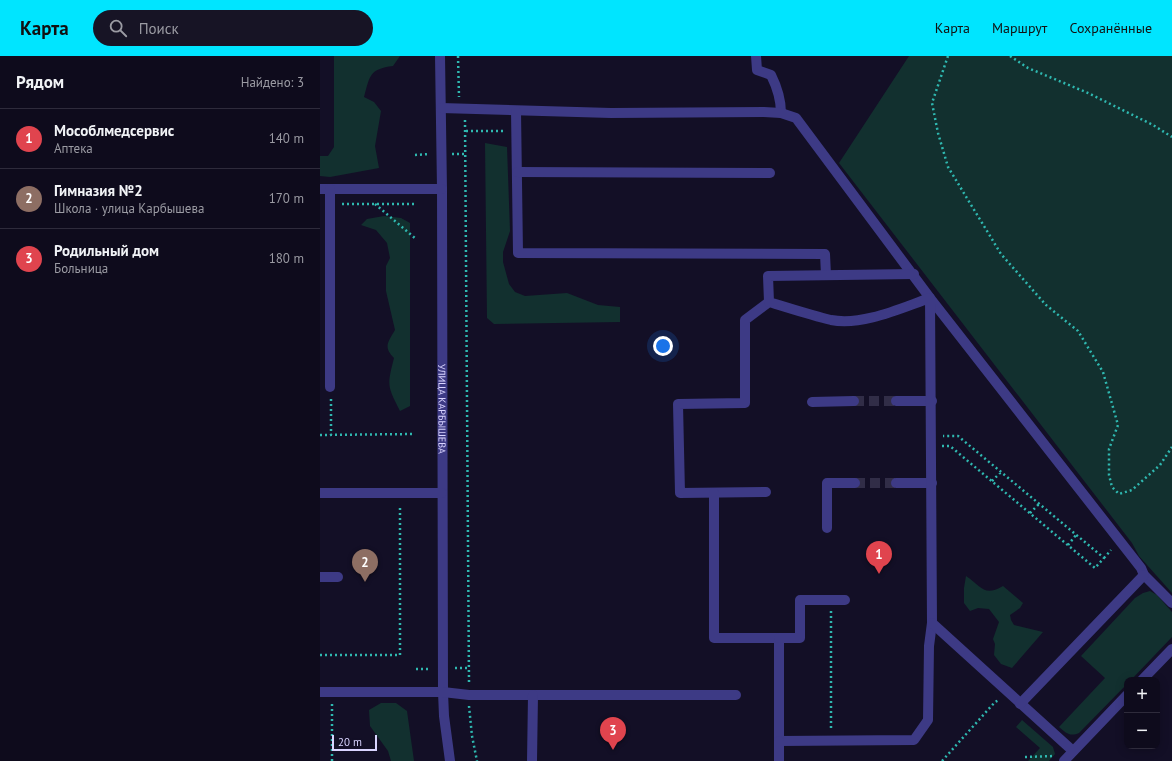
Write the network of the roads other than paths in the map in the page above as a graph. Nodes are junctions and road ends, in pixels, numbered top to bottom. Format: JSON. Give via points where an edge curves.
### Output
{"nodes":[{"id":1,"x":440,"y":56,"type":"edge"},
{"id":2,"x":756,"y":56,"type":"edge"},
{"id":3,"x":441,"y":108,"type":"junction"},
{"id":4,"x":516,"y":110,"type":"junction"},
{"id":5,"x":781,"y":113,"type":"junction"},
{"id":6,"x":517,"y":172,"type":"junction"},
{"id":7,"x":770,"y":173,"type":"dead end"},
{"id":8,"x":325,"y":189,"type":"edge"},
{"id":9,"x":442,"y":189,"type":"junction"},
{"id":10,"x":914,"y":274,"type":"junction"},
{"id":11,"x":826,"y":275,"type":"junction"},
{"id":12,"x":930,"y":298,"type":"junction"},
{"id":13,"x":769,"y":302,"type":"junction"},
{"id":14,"x":330,"y":387,"type":"road end"},
{"id":15,"x":932,"y":400,"type":"junction"},
{"id":16,"x":854,"y":401,"type":"tunnel mouth"},
{"id":17,"x":896,"y":401,"type":"tunnel mouth"},
{"id":18,"x":812,"y":402,"type":"dead end"},
{"id":19,"x":855,"y":483,"type":"tunnel mouth"},
{"id":20,"x":896,"y":483,"type":"tunnel mouth"},
{"id":21,"x":932,"y":483,"type":"junction"},
{"id":22,"x":766,"y":492,"type":"dead end"},
{"id":23,"x":320,"y":493,"type":"edge"},
{"id":24,"x":442,"y":493,"type":"junction"},
{"id":25,"x":714,"y":493,"type":"junction"},
{"id":26,"x":827,"y":528,"type":"dead end"},
{"id":27,"x":1144,"y":575,"type":"junction"},
{"id":28,"x":320,"y":577,"type":"edge"},
{"id":29,"x":338,"y":577,"type":"dead end"},
{"id":30,"x":845,"y":600,"type":"dead end"},
{"id":31,"x":1172,"y":603,"type":"edge"},
{"id":32,"x":932,"y":624,"type":"junction"},
{"id":33,"x":779,"y":638,"type":"junction"},
{"id":34,"x":1172,"y":649,"type":"edge"},
{"id":35,"x":1145,"y":677,"type":"edge"},
{"id":36,"x":320,"y":692,"type":"edge"},
{"id":37,"x":443,"y":692,"type":"junction"},
{"id":38,"x":533,"y":695,"type":"junction"},
{"id":39,"x":736,"y":695,"type":"dead end"},
{"id":40,"x":1124,"y":698,"type":"edge"},
{"id":41,"x":1020,"y":704,"type":"junction"},
{"id":42,"x":779,"y":741,"type":"junction"},
{"id":43,"x":1073,"y":752,"type":"junction"},
{"id":44,"x":1060,"y":758,"type":"edge"},
{"id":45,"x":450,"y":761,"type":"edge"},
{"id":46,"x":532,"y":761,"type":"edge"},
{"id":47,"x":778,"y":761,"type":"edge"}],
"edges":[{"from":1,"to":3,"type":"street","name":"УЛИЦА КАРБЫШЕВА"},
{"from":2,"to":5,"type":"street","via":[[757,70],[771,74],[778,89]]},
{"from":3,"to":4,"type":"street"},
{"from":3,"to":9,"type":"street","name":"УЛИЦА КАРБЫШЕВА"},
{"from":4,"to":5,"type":"street"},
{"from":4,"to":6,"type":"street"},
{"from":5,"to":10,"type":"street","via":[[796,118]]},
{"from":6,"to":7,"type":"street"},
{"from":6,"to":11,"type":"street","via":[[518,253],[825,254]]},
{"from":8,"to":9,"type":"street"},
{"from":8,"to":14,"type":"street","via":[[330,204]]},
{"from":9,"to":24,"type":"street","name":"УЛИЦА КАРБЫШЕВА"},
{"from":10,"to":11,"type":"street"},
{"from":10,"to":12,"type":"street"},
{"from":11,"to":13,"type":"street","via":[[768,276]]},
{"from":12,"to":13,"type":"street","via":[[859,320],[833,320]]},
{"from":12,"to":15,"type":"street"},
{"from":12,"to":27,"type":"street"},
{"from":13,"to":25,"type":"street","via":[[745,320],[745,403],[678,404],[680,493]]},
{"from":15,"to":17,"type":"street"},
{"from":15,"to":21,"type":"street"},
{"from":16,"to":18,"type":"street"},
{"from":19,"to":26,"type":"street","via":[[827,483]]},
{"from":20,"to":21,"type":"street"},
{"from":21,"to":32,"type":"street"},
{"from":22,"to":25,"type":"street"},
{"from":23,"to":24,"type":"street"},
{"from":24,"to":37,"type":"street","name":"УЛИЦА КАРБЫШЕВА"},
{"from":25,"to":33,"type":"street","via":[[714,638]]},
{"from":27,"to":31,"type":"street"},
{"from":27,"to":41,"type":"street"},
{"from":28,"to":29,"type":"street"},
{"from":30,"to":33,"type":"street","via":[[800,600],[800,638]]},
{"from":32,"to":41,"type":"street"},
{"from":32,"to":42,"type":"street","via":[[929,646],[928,720],[914,740]]},
{"from":33,"to":42,"type":"street"},
{"from":34,"to":35,"type":"street"},
{"from":36,"to":37,"type":"street"},
{"from":37,"to":38,"type":"street","via":[[469,695]]},
{"from":37,"to":45,"type":"street","name":"УЛИЦА КАРБЫШЕВА"},
{"from":38,"to":39,"type":"street"},
{"from":38,"to":46,"type":"street"},
{"from":40,"to":43,"type":"street"},
{"from":41,"to":43,"type":"street"},
{"from":42,"to":47,"type":"street"},
{"from":43,"to":44,"type":"street"}]}
